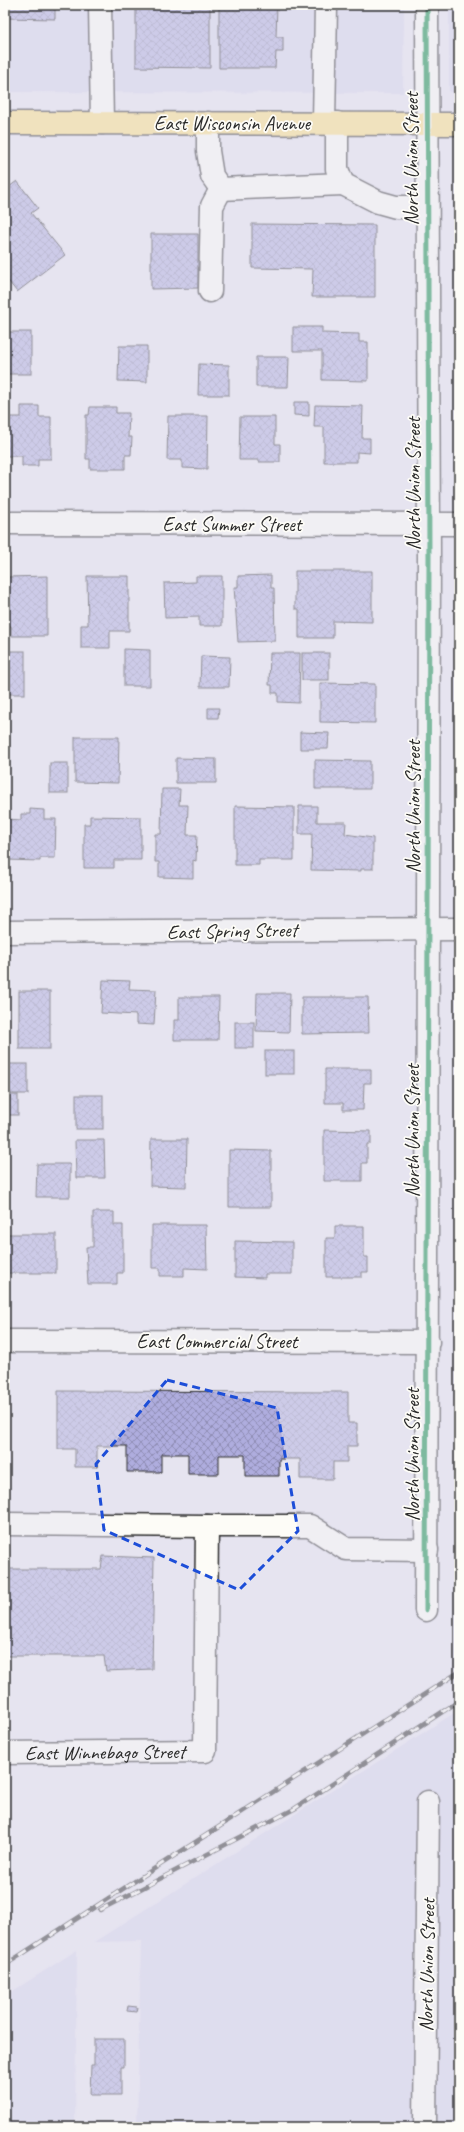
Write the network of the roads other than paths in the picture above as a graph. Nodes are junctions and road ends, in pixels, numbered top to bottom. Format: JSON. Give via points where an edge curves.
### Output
{"nodes":[{"id":1,"x":100,"y":5,"type":"edge"},
{"id":2,"x":326,"y":5,"type":"edge"},
{"id":3,"x":427,"y":5,"type":"edge"},
{"id":4,"x":5,"y":123,"type":"edge"},
{"id":5,"x":102,"y":123,"type":"junction"},
{"id":6,"x":208,"y":123,"type":"junction"},
{"id":7,"x":330,"y":123,"type":"junction"},
{"id":8,"x":427,"y":123,"type":"junction"},
{"id":9,"x":459,"y":124,"type":"edge"},
{"id":10,"x":343,"y":184,"type":"junction"},
{"id":11,"x":221,"y":189,"type":"junction"},
{"id":12,"x":427,"y":207,"type":"junction"},
{"id":13,"x":210,"y":291,"type":"dead end"},
{"id":14,"x":5,"y":523,"type":"edge"},
{"id":15,"x":430,"y":524,"type":"junction"},
{"id":16,"x":459,"y":524,"type":"edge"},
{"id":17,"x":429,"y":929,"type":"junction"},
{"id":18,"x":459,"y":929,"type":"edge"},
{"id":19,"x":5,"y":932,"type":"edge"},
{"id":20,"x":5,"y":1341,"type":"edge"},
{"id":21,"x":428,"y":1342,"type":"junction"},
{"id":22,"x":5,"y":1524,"type":"edge"},
{"id":23,"x":207,"y":1526,"type":"junction"},
{"id":24,"x":427,"y":1550,"type":"junction"},
{"id":25,"x":426,"y":1610,"type":"dead end"},
{"id":26,"x":5,"y":1753,"type":"edge"},
{"id":27,"x":428,"y":1802,"type":"dead end"},
{"id":28,"x":425,"y":2127,"type":"edge"}],
"edges":[{"from":1,"to":5,"type":"street"},
{"from":2,"to":7,"type":"street"},
{"from":3,"to":8,"type":"street","name":"North Union Street"},
{"from":4,"to":5,"type":"main road","name":"East Wisconsin Avenue"},
{"from":5,"to":6,"type":"main road","name":"East Wisconsin Avenue"},
{"from":6,"to":7,"type":"main road","name":"East Wisconsin Avenue"},
{"from":6,"to":11,"type":"street","via":[[208,151],[212,176]]},
{"from":7,"to":8,"type":"main road","name":"East Wisconsin Avenue"},
{"from":7,"to":10,"type":"street","via":[[337,169]]},
{"from":8,"to":9,"type":"main road","name":"East Wisconsin Avenue"},
{"from":8,"to":12,"type":"street","name":"North Union Street"},
{"from":10,"to":11,"type":"street"},
{"from":10,"to":12,"type":"street","via":[[378,202],[396,207]]},
{"from":11,"to":13,"type":"street","via":[[212,206]]},
{"from":12,"to":15,"type":"street","name":"North Union Street"},
{"from":14,"to":15,"type":"street","name":"East Summer Street"},
{"from":15,"to":16,"type":"street","name":"East Summer Street"},
{"from":15,"to":17,"type":"street","name":"North Union Street"},
{"from":17,"to":18,"type":"street","name":"East Spring Street"},
{"from":17,"to":19,"type":"street","name":"East Spring Street"},
{"from":17,"to":21,"type":"street","name":"North Union Street"},
{"from":20,"to":21,"type":"street","name":"East Commercial Street"},
{"from":21,"to":24,"type":"street","name":"North Union Street"},
{"from":22,"to":23,"type":"street"},
{"from":23,"to":24,"type":"street","via":[[310,1526],[346,1549]]},
{"from":23,"to":26,"type":"street","name":"East Winnebago Street","via":[[205,1751]]},
{"from":24,"to":25,"type":"street","name":"North Union Street"},
{"from":27,"to":28,"type":"street","name":"North Union Street"}]}
